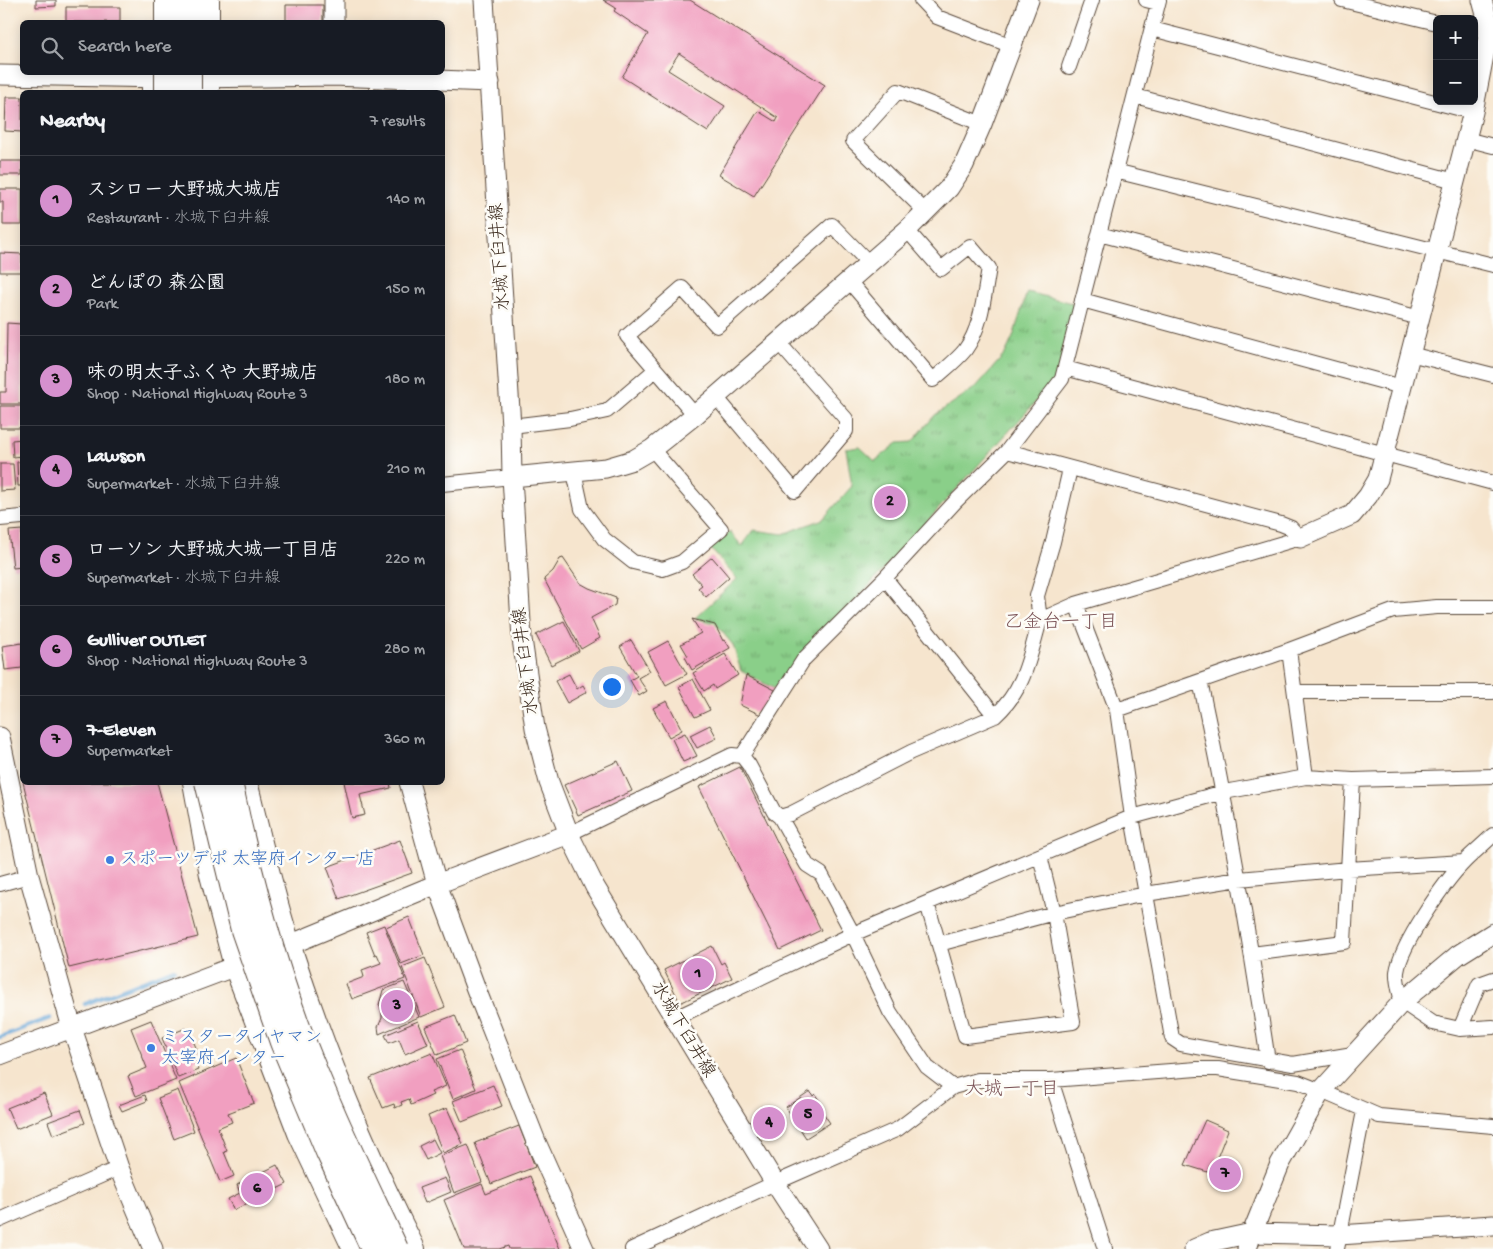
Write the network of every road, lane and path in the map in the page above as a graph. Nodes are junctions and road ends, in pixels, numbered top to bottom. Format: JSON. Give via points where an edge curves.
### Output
{"nodes":[{"id":1,"x":154,"y":0,"type":"edge"},
{"id":2,"x":167,"y":0,"type":"edge"},
{"id":3,"x":190,"y":0,"type":"edge"},
{"id":4,"x":207,"y":0,"type":"edge"},
{"id":5,"x":334,"y":0,"type":"edge"},
{"id":6,"x":484,"y":0,"type":"edge"},
{"id":7,"x":921,"y":0,"type":"edge"},
{"id":8,"x":1030,"y":0,"type":"edge"},
{"id":9,"x":1092,"y":0,"type":"edge"},
{"id":10,"x":1342,"y":0,"type":"edge"},
{"id":11,"x":1482,"y":0,"type":"edge"},
{"id":12,"x":1155,"y":1,"type":"edge"},
{"id":13,"x":933,"y":5,"type":"edge"},
{"id":14,"x":154,"y":20,"type":"edge"},
{"id":15,"x":167,"y":20,"type":"edge"},
{"id":16,"x":189,"y":20,"type":"edge"},
{"id":17,"x":207,"y":20,"type":"edge"},
{"id":18,"x":334,"y":20,"type":"edge"},
{"id":19,"x":1433,"y":22,"type":"edge"},
{"id":20,"x":1152,"y":29,"type":"junction"},
{"id":21,"x":1485,"y":34,"type":"edge"},
{"id":22,"x":1012,"y":46,"type":"junction"},
{"id":23,"x":1069,"y":67,"type":"dead end"},
{"id":24,"x":0,"y":75,"type":"edge"},
{"id":25,"x":202,"y":79,"type":"edge"},
{"id":26,"x":333,"y":80,"type":"edge"},
{"id":27,"x":159,"y":82,"type":"edge"},
{"id":28,"x":490,"y":82,"type":"junction"},
{"id":29,"x":190,"y":90,"type":"edge"},
{"id":30,"x":1135,"y":96,"type":"junction"},
{"id":31,"x":1473,"y":112,"type":"junction"},
{"id":32,"x":982,"y":124,"type":"junction"},
{"id":33,"x":1466,"y":140,"type":"junction"},
{"id":34,"x":1493,"y":146,"type":"edge"},
{"id":35,"x":1115,"y":171,"type":"junction"},
{"id":36,"x":1455,"y":181,"type":"junction"},
{"id":37,"x":926,"y":212,"type":"junction"},
{"id":38,"x":907,"y":230,"type":"junction"},
{"id":39,"x":1099,"y":234,"type":"junction"},
{"id":40,"x":1437,"y":251,"type":"junction"},
{"id":41,"x":868,"y":262,"type":"junction"},
{"id":42,"x":1493,"y":265,"type":"edge"},
{"id":43,"x":848,"y":280,"type":"junction"},
{"id":44,"x":1082,"y":300,"type":"junction"},
{"id":45,"x":1420,"y":318,"type":"junction"},
{"id":46,"x":778,"y":342,"type":"junction"},
{"id":47,"x":1410,"y":354,"type":"junction"},
{"id":48,"x":1065,"y":368,"type":"junction"},
{"id":49,"x":655,"y":370,"type":"junction"},
{"id":50,"x":1493,"y":375,"type":"edge"},
{"id":51,"x":1402,"y":387,"type":"junction"},
{"id":52,"x":716,"y":397,"type":"junction"},
{"id":53,"x":695,"y":415,"type":"junction"},
{"id":54,"x":511,"y":426,"type":"junction"},
{"id":55,"x":652,"y":449,"type":"junction"},
{"id":56,"x":1007,"y":451,"type":"junction"},
{"id":57,"x":1384,"y":454,"type":"junction"},
{"id":58,"x":1070,"y":469,"type":"junction"},
{"id":59,"x":574,"y":472,"type":"junction"},
{"id":60,"x":512,"y":477,"type":"junction"},
{"id":61,"x":1493,"y":483,"type":"edge"},
{"id":62,"x":445,"y":484,"type":"edge"},
{"id":63,"x":20,"y":517,"type":"edge"},
{"id":64,"x":0,"y":519,"type":"edge"},
{"id":65,"x":1300,"y":538,"type":"junction"},
{"id":66,"x":885,"y":578,"type":"junction"},
{"id":67,"x":1076,"y":604,"type":"junction"},
{"id":68,"x":1493,"y":607,"type":"edge"},
{"id":69,"x":1040,"y":620,"type":"junction"},
{"id":70,"x":1289,"y":650,"type":"junction"},
{"id":71,"x":1200,"y":681,"type":"junction"},
{"id":72,"x":1295,"y":692,"type":"junction"},
{"id":73,"x":1493,"y":692,"type":"edge"},
{"id":74,"x":1116,"y":710,"type":"junction"},
{"id":75,"x":994,"y":716,"type":"junction"},
{"id":76,"x":0,"y":737,"type":"edge"},
{"id":77,"x":742,"y":756,"type":"junction"},
{"id":78,"x":1493,"y":776,"type":"edge"},
{"id":79,"x":1306,"y":777,"type":"junction"},
{"id":80,"x":1353,"y":780,"type":"junction"},
{"id":81,"x":196,"y":785,"type":"edge"},
{"id":82,"x":209,"y":785,"type":"edge"},
{"id":83,"x":231,"y":785,"type":"edge"},
{"id":84,"x":246,"y":785,"type":"edge"},
{"id":85,"x":410,"y":785,"type":"edge"},
{"id":86,"x":1224,"y":792,"type":"junction"},
{"id":87,"x":780,"y":817,"type":"junction"},
{"id":88,"x":1132,"y":817,"type":"junction"},
{"id":89,"x":568,"y":834,"type":"junction"},
{"id":90,"x":1493,"y":835,"type":"edge"},
{"id":91,"x":1040,"y":856,"type":"junction"},
{"id":92,"x":1464,"y":862,"type":"junction"},
{"id":93,"x":1348,"y":869,"type":"junction"},
{"id":94,"x":29,"y":876,"type":"junction"},
{"id":95,"x":1239,"y":879,"type":"junction"},
{"id":96,"x":0,"y":884,"type":"edge"},
{"id":97,"x":437,"y":884,"type":"junction"},
{"id":98,"x":1146,"y":894,"type":"junction"},
{"id":99,"x":927,"y":903,"type":"junction"},
{"id":100,"x":1054,"y":913,"type":"junction"},
{"id":101,"x":1493,"y":933,"type":"edge"},
{"id":102,"x":853,"y":934,"type":"junction"},
{"id":103,"x":939,"y":944,"type":"junction"},
{"id":104,"x":288,"y":945,"type":"junction"},
{"id":105,"x":1252,"y":954,"type":"junction"},
{"id":106,"x":236,"y":966,"type":"junction"},
{"id":107,"x":1493,"y":979,"type":"edge"},
{"id":108,"x":1402,"y":1002,"type":"junction"},
{"id":109,"x":675,"y":1018,"type":"junction"},
{"id":110,"x":1493,"y":1027,"type":"edge"},
{"id":111,"x":72,"y":1028,"type":"junction"},
{"id":112,"x":1460,"y":1029,"type":"junction"},
{"id":113,"x":1353,"y":1054,"type":"junction"},
{"id":114,"x":0,"y":1055,"type":"edge"},
{"id":115,"x":1268,"y":1061,"type":"junction"},
{"id":116,"x":1050,"y":1080,"type":"junction"},
{"id":117,"x":953,"y":1087,"type":"junction"},
{"id":118,"x":1322,"y":1091,"type":"junction"},
{"id":119,"x":1364,"y":1111,"type":"junction"},
{"id":120,"x":1493,"y":1126,"type":"edge"},
{"id":121,"x":119,"y":1168,"type":"junction"},
{"id":122,"x":776,"y":1183,"type":"junction"},
{"id":123,"x":0,"y":1220,"type":"edge"},
{"id":124,"x":1493,"y":1226,"type":"edge"},
{"id":125,"x":1250,"y":1241,"type":"edge"},
{"id":126,"x":1338,"y":1242,"type":"edge"},
{"id":127,"x":154,"y":1249,"type":"edge"},
{"id":128,"x":355,"y":1249,"type":"edge"},
{"id":129,"x":373,"y":1249,"type":"edge"},
{"id":130,"x":396,"y":1249,"type":"edge"},
{"id":131,"x":413,"y":1249,"type":"edge"},
{"id":132,"x":584,"y":1249,"type":"edge"},
{"id":133,"x":632,"y":1249,"type":"edge"},
{"id":134,"x":818,"y":1249,"type":"edge"},
{"id":135,"x":1105,"y":1249,"type":"edge"},
{"id":136,"x":1194,"y":1249,"type":"edge"}],
"edges":[{"from":1,"to":14,"type":"highway"},
{"from":2,"to":15,"type":"highway"},
{"from":3,"to":16,"type":"highway"},
{"from":4,"to":17,"type":"highway"},
{"from":5,"to":18,"type":"street"},
{"from":6,"to":28,"type":"street","name":"水城下臼井線"},
{"from":7,"to":13,"type":"street"},
{"from":8,"to":22,"type":"street"},
{"from":9,"to":23,"type":"street"},
{"from":10,"to":19,"type":"street"},
{"from":11,"to":21,"type":"street","via":[[1488,22]]},
{"from":12,"to":20,"type":"street"},
{"from":13,"to":22,"type":"street","via":[[937,17]]},
{"from":20,"to":30,"type":"street"},
{"from":20,"to":31,"type":"street"},
{"from":21,"to":31,"type":"street"},
{"from":22,"to":32,"type":"street"},
{"from":24,"to":27,"type":"street"},
{"from":25,"to":26,"type":"street"},
{"from":25,"to":27,"type":"street"},
{"from":25,"to":29,"type":"highway","bridge":true},
{"from":26,"to":28,"type":"street"},
{"from":28,"to":54,"type":"street","name":"水城下臼井線"},
{"from":30,"to":35,"type":"street"},
{"from":30,"to":36,"type":"street"},
{"from":31,"to":33,"type":"street"},
{"from":32,"to":37,"type":"street","via":[[964,165],[949,188]]},
{"from":32,"to":37,"type":"street","via":[[898,91],[853,141]]},
{"from":33,"to":34,"type":"street"},
{"from":33,"to":36,"type":"street"},
{"from":35,"to":39,"type":"street"},
{"from":35,"to":40,"type":"street"},
{"from":36,"to":40,"type":"street"},
{"from":37,"to":38,"type":"street"},
{"from":38,"to":41,"type":"street"},
{"from":38,"to":43,"type":"street","via":[[940,269],[970,246],[989,268],[981,312],[971,339],[958,358],[934,380]]},
{"from":39,"to":44,"type":"street"},
{"from":39,"to":45,"type":"street"},
{"from":40,"to":42,"type":"street"},
{"from":40,"to":45,"type":"street"},
{"from":41,"to":43,"type":"street"},
{"from":41,"to":49,"type":"street","via":[[832,225],[717,326],[682,288],[627,336]]},
{"from":43,"to":46,"type":"street"},
{"from":44,"to":48,"type":"street"},
{"from":44,"to":51,"type":"street"},
{"from":45,"to":47,"type":"street"},
{"from":46,"to":52,"type":"street"},
{"from":46,"to":52,"type":"street","via":[[846,419],[846,431],[795,490]]},
{"from":47,"to":50,"type":"street"},
{"from":47,"to":51,"type":"street"},
{"from":48,"to":56,"type":"street","via":[[1062,379]]},
{"from":48,"to":57,"type":"street"},
{"from":49,"to":53,"type":"street"},
{"from":49,"to":54,"type":"street","via":[[608,412]]},
{"from":51,"to":57,"type":"street"},
{"from":52,"to":53,"type":"street"},
{"from":53,"to":55,"type":"street"},
{"from":54,"to":60,"type":"street","name":"水城下臼井線"},
{"from":55,"to":59,"type":"street","via":[[633,460],[606,468]]},
{"from":55,"to":59,"type":"street","via":[[721,529],[682,562],[663,569],[633,562],[604,539],[582,509]]},
{"from":56,"to":58,"type":"street"},
{"from":56,"to":66,"type":"street"},
{"from":57,"to":61,"type":"street"},
{"from":57,"to":65,"type":"street","via":[[1378,479],[1352,515]]},
{"from":58,"to":65,"type":"street","via":[[1281,524],[1291,528]]},
{"from":58,"to":69,"type":"street","via":[[1037,596]]},
{"from":59,"to":60,"type":"street"},
{"from":60,"to":62,"type":"street"},
{"from":60,"to":89,"type":"street","name":"水城下臼井線","via":[[528,691],[549,782]]},
{"from":63,"to":64,"type":"street"},
{"from":65,"to":67,"type":"street"},
{"from":66,"to":75,"type":"street"},
{"from":66,"to":77,"type":"street","via":[[804,659]]},
{"from":67,"to":69,"type":"street"},
{"from":67,"to":74,"type":"street"},
{"from":68,"to":70,"type":"street","via":[[1393,611]]},
{"from":69,"to":75,"type":"street","via":[[1021,684],[1006,706]]},
{"from":70,"to":71,"type":"street"},
{"from":70,"to":72,"type":"street"},
{"from":71,"to":74,"type":"street"},
{"from":71,"to":86,"type":"street"},
{"from":72,"to":73,"type":"street"},
{"from":72,"to":79,"type":"street"},
{"from":74,"to":88,"type":"street"},
{"from":75,"to":87,"type":"street","via":[[911,752]]},
{"from":76,"to":94,"type":"street"},
{"from":77,"to":87,"type":"street"},
{"from":77,"to":89,"type":"street","via":[[732,755]]},
{"from":78,"to":80,"type":"street"},
{"from":79,"to":80,"type":"street"},
{"from":79,"to":86,"type":"street"},
{"from":80,"to":93,"type":"street"},
{"from":81,"to":106,"type":"highway","via":[[212,875]]},
{"from":82,"to":129,"type":"highway","bridge":true,"via":[[244,930],[282,1042]]},
{"from":83,"to":130,"type":"highway","bridge":true,"via":[[264,923],[298,1027]]},
{"from":84,"to":104,"type":"highway"},
{"from":85,"to":97,"type":"street"},
{"from":86,"to":88,"type":"street"},
{"from":86,"to":95,"type":"street"},
{"from":87,"to":102,"type":"street","via":[[807,866],[821,874]]},
{"from":88,"to":91,"type":"street"},
{"from":88,"to":98,"type":"street"},
{"from":89,"to":97,"type":"street"},
{"from":89,"to":109,"type":"street","name":"水城下臼井線","via":[[595,888]]},
{"from":90,"to":92,"type":"street"},
{"from":91,"to":99,"type":"street"},
{"from":91,"to":100,"type":"street"},
{"from":92,"to":93,"type":"street"},
{"from":92,"to":108,"type":"street","via":[[1435,899],[1400,960],[1397,973]]},
{"from":93,"to":95,"type":"street"},
{"from":93,"to":105,"type":"street","via":[[1344,942]]},
{"from":94,"to":96,"type":"street"},
{"from":94,"to":111,"type":"street"},
{"from":95,"to":98,"type":"street"},
{"from":95,"to":105,"type":"street"},
{"from":97,"to":104,"type":"street"},
{"from":97,"to":132,"type":"street","via":[[537,1144]]},
{"from":98,"to":100,"type":"street"},
{"from":98,"to":115,"type":"street","via":[[1172,1038],[1181,1044]]},
{"from":99,"to":102,"type":"street"},
{"from":99,"to":103,"type":"street"},
{"from":100,"to":103,"type":"street"},
{"from":100,"to":103,"type":"street","via":[[1073,1022],[965,1036]]},
{"from":101,"to":108,"type":"street","via":[[1458,955]]},
{"from":102,"to":109,"type":"street"},
{"from":102,"to":117,"type":"street","via":[[890,1012],[927,1066]]},
{"from":104,"to":106,"type":"street"},
{"from":104,"to":131,"type":"highway","via":[[349,1108]]},
{"from":105,"to":115,"type":"street"},
{"from":106,"to":111,"type":"street"},
{"from":106,"to":128,"type":"highway","via":[[300,1133]]},
{"from":107,"to":112,"type":"street","via":[[1479,984]]},
{"from":108,"to":112,"type":"street","via":[[1433,1023]]},
{"from":108,"to":113,"type":"street"},
{"from":109,"to":122,"type":"street","name":"水城下臼井線"},
{"from":110,"to":112,"type":"street"},
{"from":111,"to":114,"type":"street"},
{"from":111,"to":121,"type":"street"},
{"from":113,"to":115,"type":"street","via":[[1292,1064]]},
{"from":113,"to":118,"type":"street"},
{"from":116,"to":117,"type":"street","via":[[978,1080]]},
{"from":116,"to":118,"type":"street","via":[[1218,1069],[1298,1082]]},
{"from":116,"to":135,"type":"street"},
{"from":117,"to":122,"type":"street","via":[[898,1129]]},
{"from":118,"to":119,"type":"street"},
{"from":118,"to":125,"type":"street","via":[[1280,1164]]},
{"from":119,"to":120,"type":"street","via":[[1378,1116]]},
{"from":119,"to":126,"type":"street"},
{"from":121,"to":123,"type":"street"},
{"from":121,"to":127,"type":"street"},
{"from":122,"to":133,"type":"street"},
{"from":122,"to":134,"type":"street","name":"水城下臼井線"},
{"from":124,"to":126,"type":"street"},
{"from":125,"to":126,"type":"street"},
{"from":125,"to":136,"type":"street","via":[[1210,1242]]}]}
